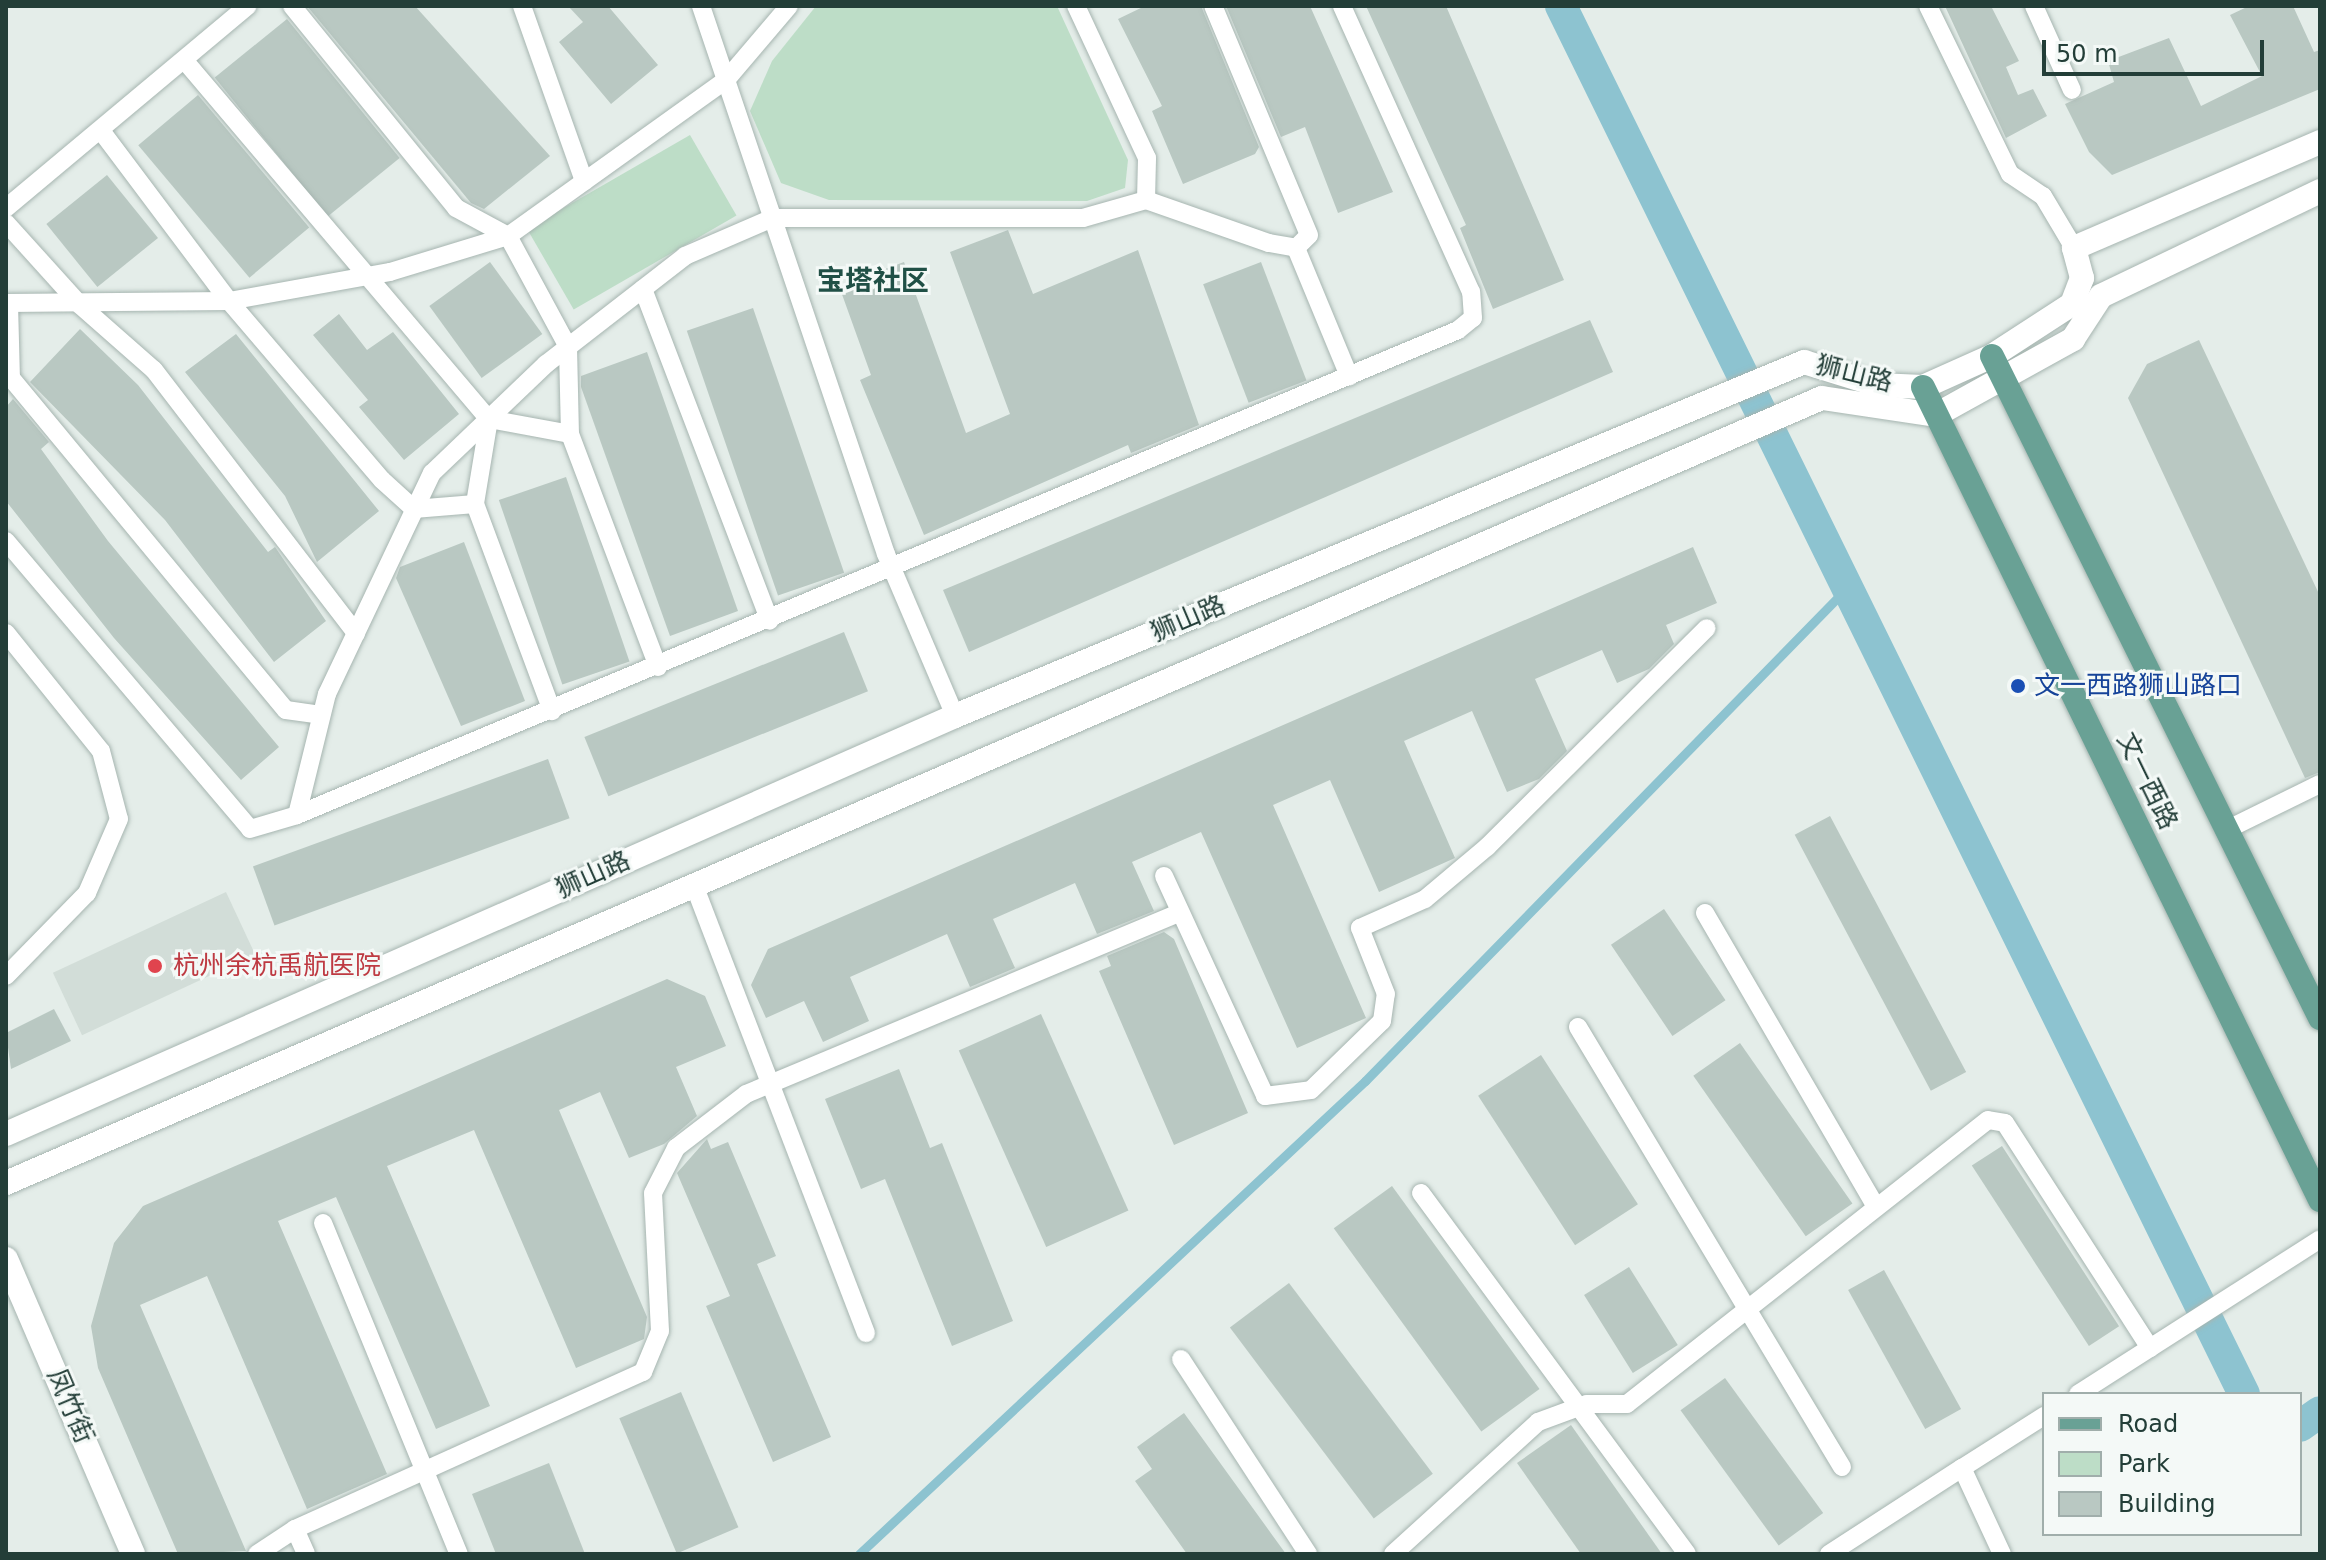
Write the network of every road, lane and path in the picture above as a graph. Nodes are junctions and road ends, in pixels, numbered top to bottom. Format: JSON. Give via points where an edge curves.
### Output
{"nodes":[{"id":1,"x":248,"y":6,"type":"edge"},
{"id":2,"x":292,"y":6,"type":"edge"},
{"id":3,"x":522,"y":6,"type":"edge"},
{"id":4,"x":701,"y":6,"type":"edge"},
{"id":5,"x":789,"y":6,"type":"edge"},
{"id":6,"x":1076,"y":6,"type":"edge"},
{"id":7,"x":1213,"y":6,"type":"edge"},
{"id":8,"x":1342,"y":6,"type":"edge"},
{"id":9,"x":1928,"y":6,"type":"edge"},
{"id":10,"x":2034,"y":6,"type":"edge"},
{"id":11,"x":185,"y":61,"type":"junction"},
{"id":12,"x":726,"y":80,"type":"junction"},
{"id":13,"x":2072,"y":90,"type":"dead end"},
{"id":14,"x":102,"y":132,"type":"junction"},
{"id":15,"x":2320,"y":142,"type":"edge"},
{"id":16,"x":584,"y":181,"type":"junction"},
{"id":17,"x":2320,"y":191,"type":"edge"},
{"id":18,"x":1146,"y":200,"type":"junction"},
{"id":19,"x":6,"y":208,"type":"edge"},
{"id":20,"x":773,"y":218,"type":"junction"},
{"id":21,"x":6,"y":223,"type":"edge"},
{"id":22,"x":508,"y":236,"type":"junction"},
{"id":23,"x":1296,"y":248,"type":"junction"},
{"id":24,"x":2074,"y":248,"type":"junction"},
{"id":25,"x":367,"y":276,"type":"junction"},
{"id":26,"x":643,"y":289,"type":"junction"},
{"id":27,"x":229,"y":301,"type":"junction"},
{"id":28,"x":8,"y":303,"type":"edge"},
{"id":29,"x":80,"y":305,"type":"junction"},
{"id":30,"x":568,"y":347,"type":"junction"},
{"id":31,"x":1992,"y":356,"type":"junction"},
{"id":32,"x":1349,"y":376,"type":"junction"},
{"id":33,"x":2005,"y":379,"type":"junction"},
{"id":34,"x":1923,"y":387,"type":"junction"},
{"id":35,"x":1936,"y":415,"type":"junction"},
{"id":36,"x":489,"y":419,"type":"junction"},
{"id":37,"x":570,"y":434,"type":"junction"},
{"id":38,"x":475,"y":504,"type":"junction"},
{"id":39,"x":414,"y":509,"type":"junction"},
{"id":40,"x":6,"y":541,"type":"edge"},
{"id":41,"x":893,"y":571,"type":"junction"},
{"id":42,"x":770,"y":621,"type":"junction"},
{"id":43,"x":1707,"y":628,"type":"dead end"},
{"id":44,"x":6,"y":633,"type":"edge"},
{"id":45,"x":356,"y":633,"type":"junction"},
{"id":46,"x":658,"y":667,"type":"junction"},
{"id":47,"x":552,"y":711,"type":"junction"},
{"id":48,"x":321,"y":715,"type":"junction"},
{"id":49,"x":955,"y":716,"type":"junction"},
{"id":50,"x":2320,"y":784,"type":"edge"},
{"id":51,"x":297,"y":815,"type":"junction"},
{"id":52,"x":2228,"y":829,"type":"junction"},
{"id":53,"x":1164,"y":876,"type":"dead end"},
{"id":54,"x":694,"y":885,"type":"junction"},
{"id":55,"x":1179,"y":913,"type":"junction"},
{"id":56,"x":1705,"y":913,"type":"dead end"},
{"id":57,"x":6,"y":976,"type":"edge"},
{"id":58,"x":2320,"y":1018,"type":"edge"},
{"id":59,"x":1578,"y":1027,"type":"dead end"},
{"id":60,"x":773,"y":1086,"type":"junction"},
{"id":61,"x":6,"y":1134,"type":"edge"},
{"id":62,"x":6,"y":1183,"type":"edge"},
{"id":63,"x":1421,"y":1193,"type":"dead end"},
{"id":64,"x":2320,"y":1200,"type":"edge"},
{"id":65,"x":1876,"y":1207,"type":"junction"},
{"id":66,"x":323,"y":1223,"type":"dead end"},
{"id":67,"x":2320,"y":1239,"type":"edge"},
{"id":68,"x":6,"y":1259,"type":"edge"},
{"id":69,"x":1751,"y":1306,"type":"junction"},
{"id":70,"x":866,"y":1333,"type":"dead end"},
{"id":71,"x":2150,"y":1348,"type":"junction"},
{"id":72,"x":1181,"y":1359,"type":"dead end"},
{"id":73,"x":2081,"y":1392,"type":"edge"},
{"id":74,"x":1579,"y":1407,"type":"junction"},
{"id":75,"x":2042,"y":1417,"type":"edge"},
{"id":76,"x":1842,"y":1467,"type":"dead end"},
{"id":77,"x":1962,"y":1468,"type":"junction"},
{"id":78,"x":426,"y":1470,"type":"junction"},
{"id":79,"x":295,"y":1529,"type":"junction"},
{"id":80,"x":133,"y":1554,"type":"edge"},
{"id":81,"x":257,"y":1554,"type":"edge"},
{"id":82,"x":306,"y":1554,"type":"edge"},
{"id":83,"x":459,"y":1554,"type":"edge"},
{"id":84,"x":1308,"y":1554,"type":"edge"},
{"id":85,"x":1393,"y":1554,"type":"edge"},
{"id":86,"x":1687,"y":1554,"type":"edge"},
{"id":87,"x":1829,"y":1554,"type":"edge"},
{"id":88,"x":2002,"y":1554,"type":"edge"}],
"edges":[{"from":1,"to":11,"type":"lane"},
{"from":2,"to":22,"type":"lane","via":[[456,208]]},
{"from":3,"to":16,"type":"lane"},
{"from":4,"to":12,"type":"lane"},
{"from":5,"to":12,"type":"lane"},
{"from":6,"to":18,"type":"lane","via":[[1147,158]]},
{"from":7,"to":23,"type":"lane","via":[[1303,206],[1309,235]]},
{"from":8,"to":32,"type":"lane","via":[[1471,292],[1473,318]]},
{"from":9,"to":24,"type":"lane","via":[[2010,174],[2043,196]]},
{"from":10,"to":13,"type":"lane"},
{"from":11,"to":14,"type":"lane"},
{"from":11,"to":25,"type":"lane"},
{"from":12,"to":16,"type":"lane"},
{"from":12,"to":20,"type":"lane"},
{"from":14,"to":19,"type":"lane"},
{"from":14,"to":27,"type":"lane"},
{"from":15,"to":24,"type":"main road"},
{"from":16,"to":22,"type":"lane"},
{"from":17,"to":33,"type":"main road","via":[[2101,296],[2073,339]]},
{"from":18,"to":20,"type":"lane","via":[[1083,218]]},
{"from":18,"to":23,"type":"lane"},
{"from":20,"to":26,"type":"lane","via":[[685,256]]},
{"from":20,"to":41,"type":"lane"},
{"from":21,"to":29,"type":"lane"},
{"from":22,"to":25,"type":"lane"},
{"from":22,"to":30,"type":"lane"},
{"from":23,"to":32,"type":"lane"},
{"from":24,"to":31,"type":"main road","name":"狮山路","via":[[2082,278],[2072,304]]},
{"from":25,"to":27,"type":"lane"},
{"from":25,"to":36,"type":"lane"},
{"from":26,"to":30,"type":"lane"},
{"from":26,"to":42,"type":"lane"},
{"from":27,"to":29,"type":"lane"},
{"from":27,"to":39,"type":"lane"},
{"from":28,"to":29,"type":"lane"},
{"from":28,"to":48,"type":"lane","via":[[11,378],[286,710]]},
{"from":29,"to":45,"type":"lane","via":[[154,370]]},
{"from":30,"to":36,"type":"lane"},
{"from":30,"to":37,"type":"lane"},
{"from":31,"to":33,"type":"main road","name":"文一西路"},
{"from":31,"to":34,"type":"main road","name":"狮山路"},
{"from":32,"to":41,"type":"lane"},
{"from":33,"to":35,"type":"main road"},
{"from":33,"to":52,"type":"main road","name":"文一西路"},
{"from":34,"to":35,"type":"main road","name":"文一西路"},
{"from":34,"to":49,"type":"main road","name":"狮山路","via":[[1878,385],[1804,362]]},
{"from":35,"to":54,"type":"main road","name":"狮山路","via":[[1822,398]]},
{"from":35,"to":64,"type":"main road","name":"文一西路"},
{"from":36,"to":37,"type":"lane"},
{"from":36,"to":38,"type":"lane"},
{"from":36,"to":39,"type":"lane","via":[[432,473]]},
{"from":37,"to":46,"type":"lane"},
{"from":38,"to":39,"type":"lane"},
{"from":38,"to":47,"type":"lane"},
{"from":39,"to":45,"type":"lane"},
{"from":40,"to":51,"type":"lane","via":[[250,829]]},
{"from":41,"to":42,"type":"lane"},
{"from":41,"to":49,"type":"lane"},
{"from":42,"to":46,"type":"lane"},
{"from":43,"to":55,"type":"lane","via":[[1487,847],[1425,899],[1360,928],[1386,994],[1382,1021],[1311,1090],[1265,1096]]},
{"from":44,"to":57,"type":"lane","via":[[101,751],[119,819],[87,893]]},
{"from":45,"to":48,"type":"lane"},
{"from":46,"to":47,"type":"lane"},
{"from":47,"to":51,"type":"lane"},
{"from":48,"to":51,"type":"lane"},
{"from":49,"to":61,"type":"main road","name":"狮山路"},
{"from":50,"to":52,"type":"lane"},
{"from":52,"to":58,"type":"main road","name":"文一西路"},
{"from":53,"to":55,"type":"lane"},
{"from":54,"to":60,"type":"lane"},
{"from":54,"to":62,"type":"main road","name":"狮山路"},
{"from":55,"to":60,"type":"lane"},
{"from":56,"to":65,"type":"lane"},
{"from":59,"to":69,"type":"lane"},
{"from":60,"to":70,"type":"lane"},
{"from":60,"to":78,"type":"lane","via":[[746,1094],[676,1148],[653,1193],[660,1331],[643,1372]]},
{"from":63,"to":74,"type":"lane"},
{"from":65,"to":69,"type":"lane"},
{"from":65,"to":71,"type":"lane","via":[[1988,1120],[2005,1123]]},
{"from":66,"to":78,"type":"lane"},
{"from":67,"to":71,"type":"lane"},
{"from":68,"to":80,"type":"main road","name":"凤竹街"},
{"from":69,"to":74,"type":"lane","via":[[1627,1404]]},
{"from":69,"to":76,"type":"lane"},
{"from":71,"to":73,"type":"lane"},
{"from":72,"to":84,"type":"lane"},
{"from":74,"to":85,"type":"lane","via":[[1538,1422]]},
{"from":74,"to":86,"type":"lane"},
{"from":75,"to":77,"type":"lane"},
{"from":77,"to":87,"type":"lane"},
{"from":77,"to":88,"type":"lane"},
{"from":78,"to":79,"type":"lane"},
{"from":78,"to":83,"type":"lane"},
{"from":79,"to":81,"type":"lane"},
{"from":79,"to":82,"type":"lane"}]}
